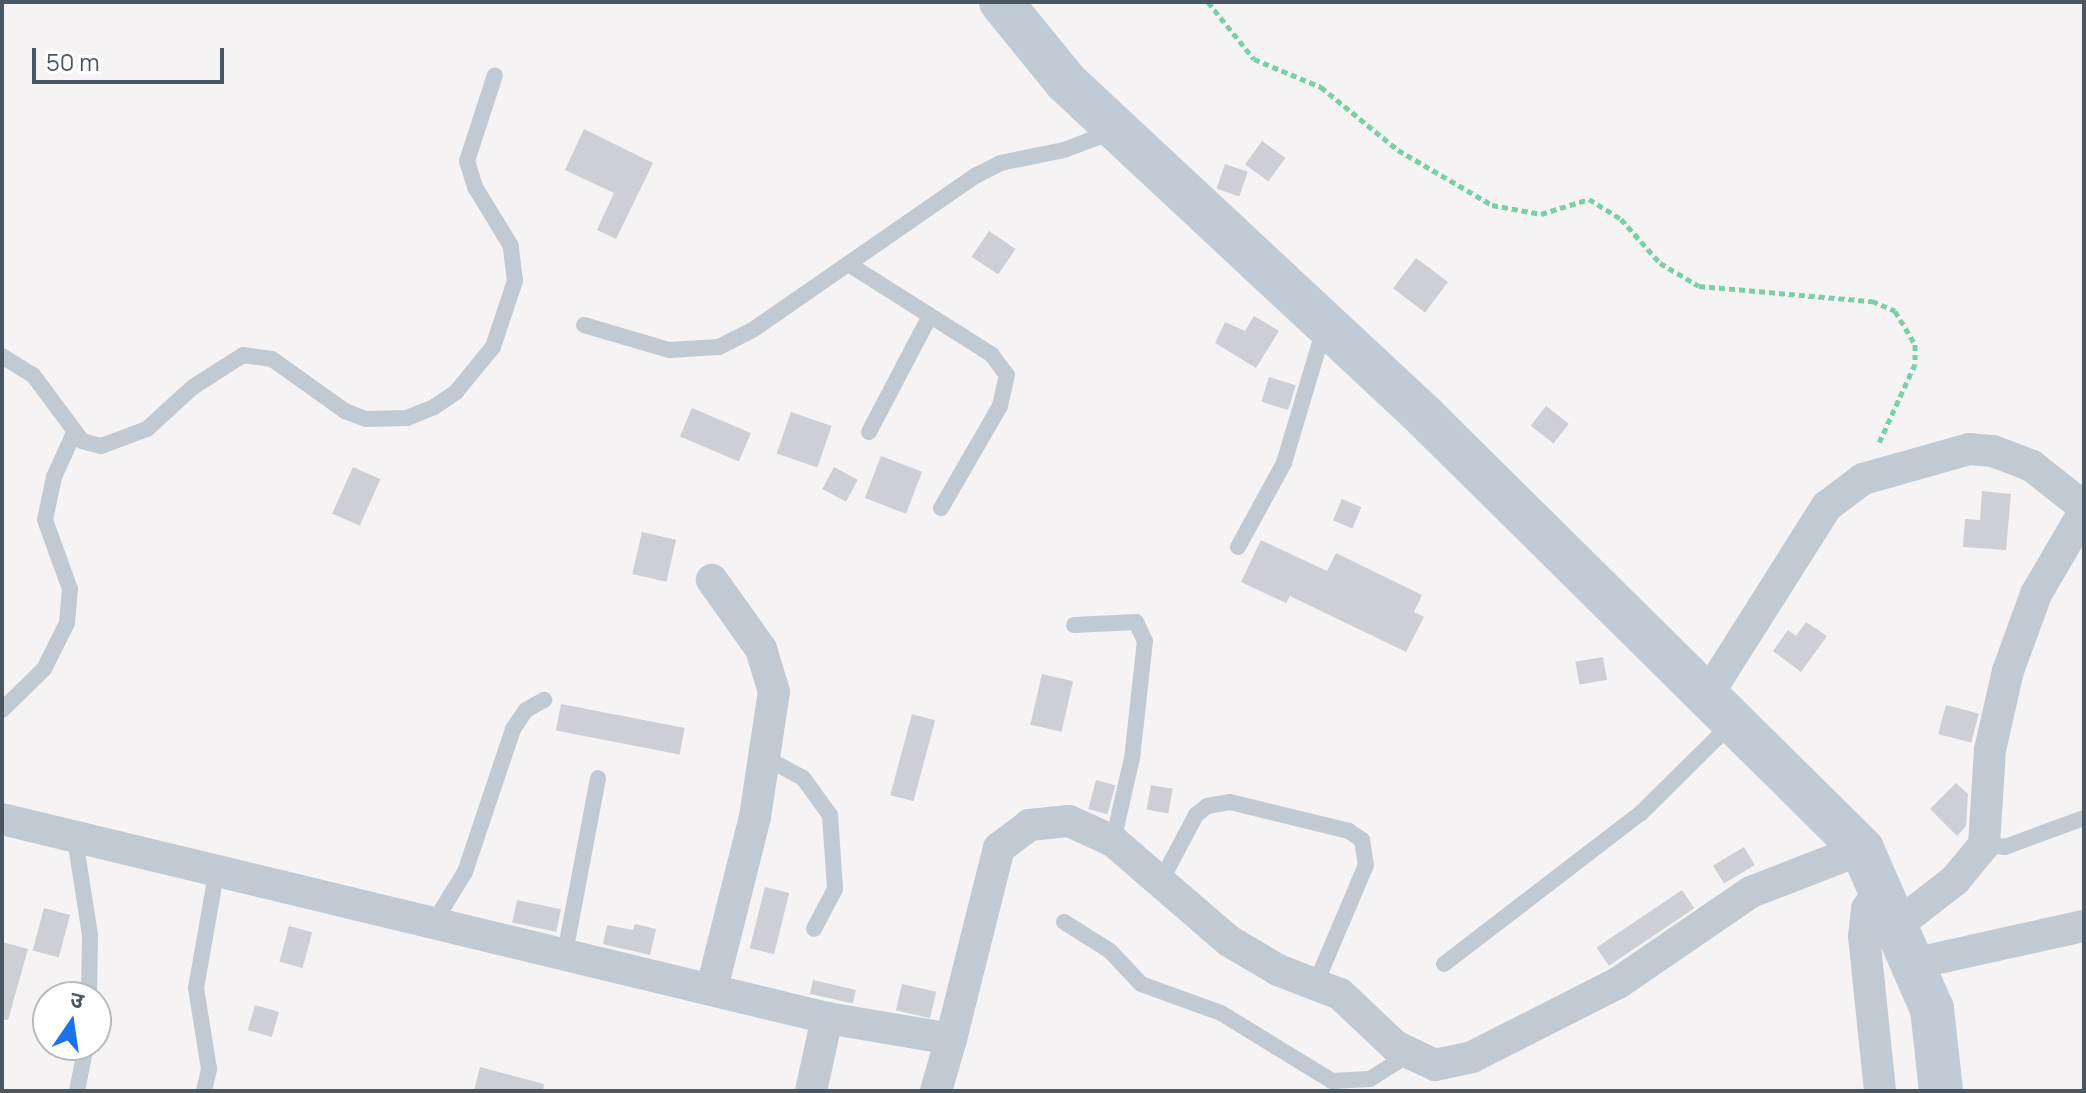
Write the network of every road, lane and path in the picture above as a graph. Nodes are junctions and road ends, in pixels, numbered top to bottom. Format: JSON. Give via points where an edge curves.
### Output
{"nodes":[{"id":1,"x":1001,"y":2,"type":"edge"},
{"id":2,"x":1208,"y":2,"type":"edge"},
{"id":3,"x":495,"y":75,"type":"dead end"},
{"id":4,"x":1117,"y":129,"type":"junction"},
{"id":5,"x":850,"y":265,"type":"junction"},
{"id":6,"x":930,"y":316,"type":"junction"},
{"id":7,"x":1326,"y":324,"type":"junction"},
{"id":8,"x":584,"y":325,"type":"dead end"},
{"id":9,"x":2,"y":356,"type":"edge"},
{"id":10,"x":869,"y":432,"type":"dead end"},
{"id":11,"x":74,"y":433,"type":"junction"},
{"id":12,"x":1863,"y":479,"type":"junction"},
{"id":13,"x":941,"y":508,"type":"dead end"},
{"id":14,"x":2084,"y":509,"type":"edge"},
{"id":15,"x":1238,"y":547,"type":"dead end"},
{"id":16,"x":712,"y":580,"type":"dead end"},
{"id":17,"x":1074,"y":625,"type":"dead end"},
{"id":18,"x":544,"y":700,"type":"dead end"},
{"id":19,"x":1721,"y":708,"type":"junction"},
{"id":20,"x":2,"y":710,"type":"edge"},
{"id":21,"x":764,"y":757,"type":"junction"},
{"id":22,"x":598,"y":778,"type":"dead end"},
{"id":23,"x":2084,"y":818,"type":"edge"},
{"id":24,"x":2,"y":819,"type":"edge"},
{"id":25,"x":75,"y":839,"type":"junction"},
{"id":26,"x":1113,"y":841,"type":"junction"},
{"id":27,"x":1984,"y":845,"type":"junction"},
{"id":28,"x":1862,"y":849,"type":"junction"},
{"id":29,"x":216,"y":874,"type":"junction"},
{"id":30,"x":1161,"y":881,"type":"junction"},
{"id":31,"x":1064,"y":922,"type":"dead end"},
{"id":32,"x":433,"y":924,"type":"junction"},
{"id":33,"x":2084,"y":926,"type":"edge"},
{"id":34,"x":1896,"y":927,"type":"junction"},
{"id":35,"x":814,"y":929,"type":"dead end"},
{"id":36,"x":565,"y":953,"type":"junction"},
{"id":37,"x":1444,"y":964,"type":"dead end"},
{"id":38,"x":89,"y":981,"type":"edge"},
{"id":39,"x":1316,"y":983,"type":"junction"},
{"id":40,"x":712,"y":988,"type":"junction"},
{"id":41,"x":827,"y":1018,"type":"junction"},
{"id":42,"x":951,"y":1039,"type":"junction"},
{"id":43,"x":1408,"y":1055,"type":"junction"},
{"id":44,"x":83,"y":1061,"type":"edge"},
{"id":45,"x":77,"y":1091,"type":"edge"},
{"id":46,"x":204,"y":1091,"type":"edge"},
{"id":47,"x":811,"y":1091,"type":"edge"},
{"id":48,"x":936,"y":1091,"type":"edge"},
{"id":49,"x":1880,"y":1091,"type":"edge"},
{"id":50,"x":1941,"y":1091,"type":"edge"}],
"edges":[{"from":1,"to":4,"type":"main road","via":[[1066,82]]},
{"from":2,"to":12,"type":"path","via":[[1254,59],[1321,87],[1398,150],[1492,205],[1541,214],[1589,199],[1621,219],[1660,263],[1699,286],[1872,301],[1895,311],[1915,344],[1915,364]]},
{"from":3,"to":11,"type":"lane","via":[[467,161],[475,187],[511,246],[515,281],[493,347],[456,392],[407,418],[366,419],[345,411],[272,359],[243,355],[193,387],[137,435],[101,446]]},
{"from":4,"to":5,"type":"lane","via":[[1064,150],[1000,163],[944,196]]},
{"from":4,"to":7,"type":"main road"},
{"from":5,"to":6,"type":"lane"},
{"from":5,"to":8,"type":"lane","via":[[719,347],[669,350]]},
{"from":6,"to":10,"type":"lane"},
{"from":6,"to":13,"type":"lane","via":[[1002,364],[1007,388]]},
{"from":7,"to":15,"type":"lane","via":[[1284,463]]},
{"from":7,"to":19,"type":"main road"},
{"from":9,"to":11,"type":"lane","via":[[33,375]]},
{"from":11,"to":20,"type":"lane","via":[[54,477],[45,520],[70,589],[67,623],[44,669]]},
{"from":12,"to":14,"type":"street","via":[[1969,449],[1993,451],[2032,466]]},
{"from":12,"to":19,"type":"street","via":[[1827,506]]},
{"from":14,"to":27,"type":"street","via":[[2036,594],[2008,671],[1990,750]]},
{"from":16,"to":21,"type":"street","via":[[761,649],[770,671],[774,692]]},
{"from":17,"to":26,"type":"lane","via":[[1136,622],[1145,641],[1132,758]]},
{"from":18,"to":32,"type":"lane","via":[[526,710],[513,729],[465,872]]},
{"from":19,"to":28,"type":"main road"},
{"from":19,"to":37,"type":"lane","via":[[1641,813]]},
{"from":21,"to":35,"type":"lane","via":[[803,778],[830,815],[835,889]]},
{"from":21,"to":40,"type":"street","via":[[755,817]]},
{"from":22,"to":36,"type":"lane"},
{"from":23,"to":27,"type":"lane","via":[[2005,847]]},
{"from":24,"to":25,"type":"street"},
{"from":25,"to":29,"type":"street"},
{"from":25,"to":38,"type":"lane","via":[[90,935]]},
{"from":26,"to":30,"type":"street"},
{"from":26,"to":42,"type":"street","via":[[1090,826],[1051,820],[1012,834],[999,848]]},
{"from":27,"to":34,"type":"street","via":[[1955,880]]},
{"from":28,"to":34,"type":"main road"},
{"from":28,"to":43,"type":"street","via":[[1751,892],[1618,983],[1472,1057],[1435,1065]]},
{"from":29,"to":32,"type":"street"},
{"from":29,"to":46,"type":"lane","via":[[196,988],[209,1069]]},
{"from":30,"to":39,"type":"street","via":[[1229,941],[1278,970]]},
{"from":30,"to":39,"type":"lane","via":[[1196,815],[1207,806],[1230,802],[1349,831],[1362,840],[1367,852],[1364,874]]},
{"from":31,"to":43,"type":"lane","via":[[1110,951],[1141,984],[1221,1013],[1332,1081],[1370,1079]]},
{"from":32,"to":36,"type":"street"},
{"from":33,"to":34,"type":"street"},
{"from":34,"to":49,"type":"street","via":[[1867,909],[1864,936]]},
{"from":34,"to":50,"type":"main road","via":[[1932,1009]]},
{"from":36,"to":40,"type":"street"},
{"from":39,"to":43,"type":"street","via":[[1352,1001]]},
{"from":40,"to":41,"type":"street"},
{"from":41,"to":42,"type":"street"},
{"from":41,"to":47,"type":"street"},
{"from":42,"to":48,"type":"street"},
{"from":44,"to":45,"type":"lane"}]}
